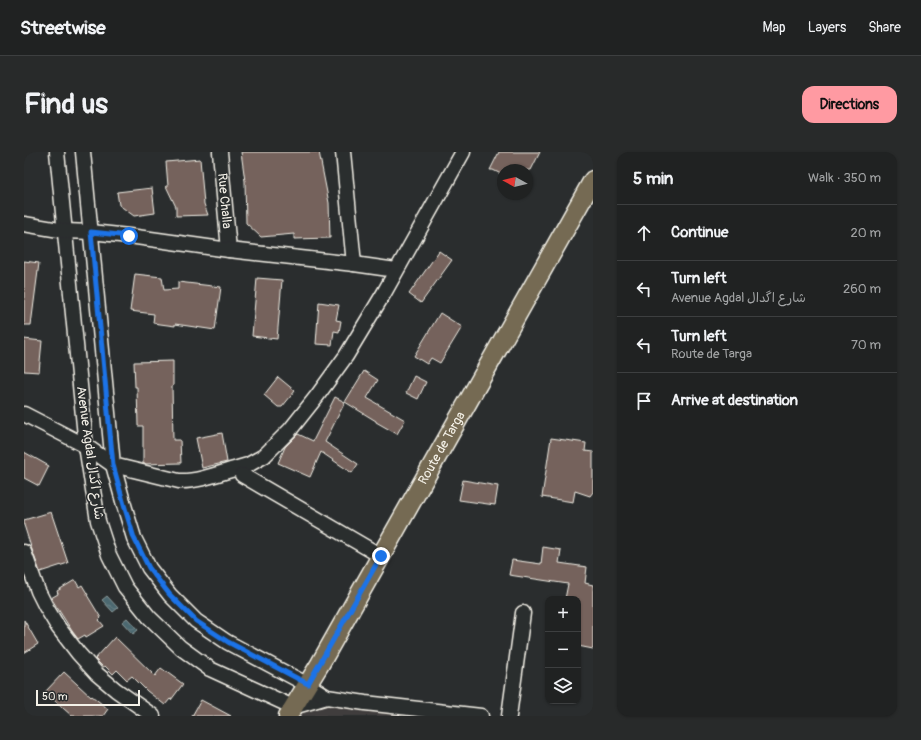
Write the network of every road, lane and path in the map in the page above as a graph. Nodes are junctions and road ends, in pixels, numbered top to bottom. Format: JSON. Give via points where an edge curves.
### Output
{"nodes":[{"id":1,"x":58,"y":152,"type":"edge"},
{"id":2,"x":83,"y":152,"type":"edge"},
{"id":3,"x":220,"y":152,"type":"edge"},
{"id":4,"x":343,"y":152,"type":"edge"},
{"id":5,"x":463,"y":152,"type":"edge"},
{"id":6,"x":593,"y":180,"type":"edge"},
{"id":7,"x":24,"y":224,"type":"edge"},
{"id":8,"x":65,"y":231,"type":"junction"},
{"id":9,"x":91,"y":232,"type":"junction"},
{"id":10,"x":229,"y":250,"type":"junction"},
{"id":11,"x":354,"y":264,"type":"junction"},
{"id":12,"x":396,"y":270,"type":"junction"},
{"id":13,"x":24,"y":414,"type":"edge"},
{"id":14,"x":86,"y":446,"type":"junction"},
{"id":15,"x":113,"y":465,"type":"junction"},
{"id":16,"x":242,"y":475,"type":"dead end"},
{"id":17,"x":24,"y":552,"type":"edge"},
{"id":18,"x":381,"y":556,"type":"junction"},
{"id":19,"x":523,"y":613,"type":"dead end"},
{"id":20,"x":308,"y":684,"type":"junction"},
{"id":21,"x":327,"y":697,"type":"junction"},
{"id":22,"x":291,"y":712,"type":"edge"},
{"id":23,"x":152,"y":716,"type":"edge"},
{"id":24,"x":481,"y":716,"type":"edge"},
{"id":25,"x":509,"y":716,"type":"edge"}],
"edges":[{"from":1,"to":8,"type":"street","name":"Avenue Agdal شارع اگدال"},
{"from":2,"to":9,"type":"street","name":"Avenue Agdal شارع اگدال"},
{"from":3,"to":10,"type":"street","name":"Rue Challa"},
{"from":4,"to":11,"type":"street"},
{"from":5,"to":12,"type":"street"},
{"from":6,"to":18,"type":"main road","name":"Route de Targa"},
{"from":7,"to":8,"type":"street"},
{"from":8,"to":9,"type":"street"},
{"from":8,"to":14,"type":"street","name":"Avenue Agdal شارع اگدال"},
{"from":9,"to":10,"type":"street"},
{"from":9,"to":15,"type":"street","name":"Avenue Agdal شارع اگدال"},
{"from":10,"to":11,"type":"street"},
{"from":11,"to":12,"type":"street"},
{"from":12,"to":15,"type":"street","via":[[346,356],[290,430],[264,456],[248,465],[187,482]]},
{"from":13,"to":14,"type":"street"},
{"from":14,"to":15,"type":"street"},
{"from":14,"to":22,"type":"street","name":"Avenue Agdal شارع اگدال","via":[[98,521],[109,555],[125,587],[149,617],[181,648],[210,669]]},
{"from":15,"to":20,"type":"street","name":"Avenue Agdal شارع اگدال","via":[[134,538],[149,568],[170,595],[196,621],[228,642]]},
{"from":16,"to":18,"type":"street"},
{"from":17,"to":23,"type":"street","via":[[46,607],[74,648],[97,674]]},
{"from":18,"to":20,"type":"main road","name":"Route de Targa"},
{"from":19,"to":25,"type":"street"},
{"from":20,"to":21,"type":"street","name":"Avenue Agdal شارع اگدال"},
{"from":20,"to":22,"type":"main road","name":"Route de Targa"},
{"from":21,"to":22,"type":"street"},
{"from":21,"to":24,"type":"street"}]}
